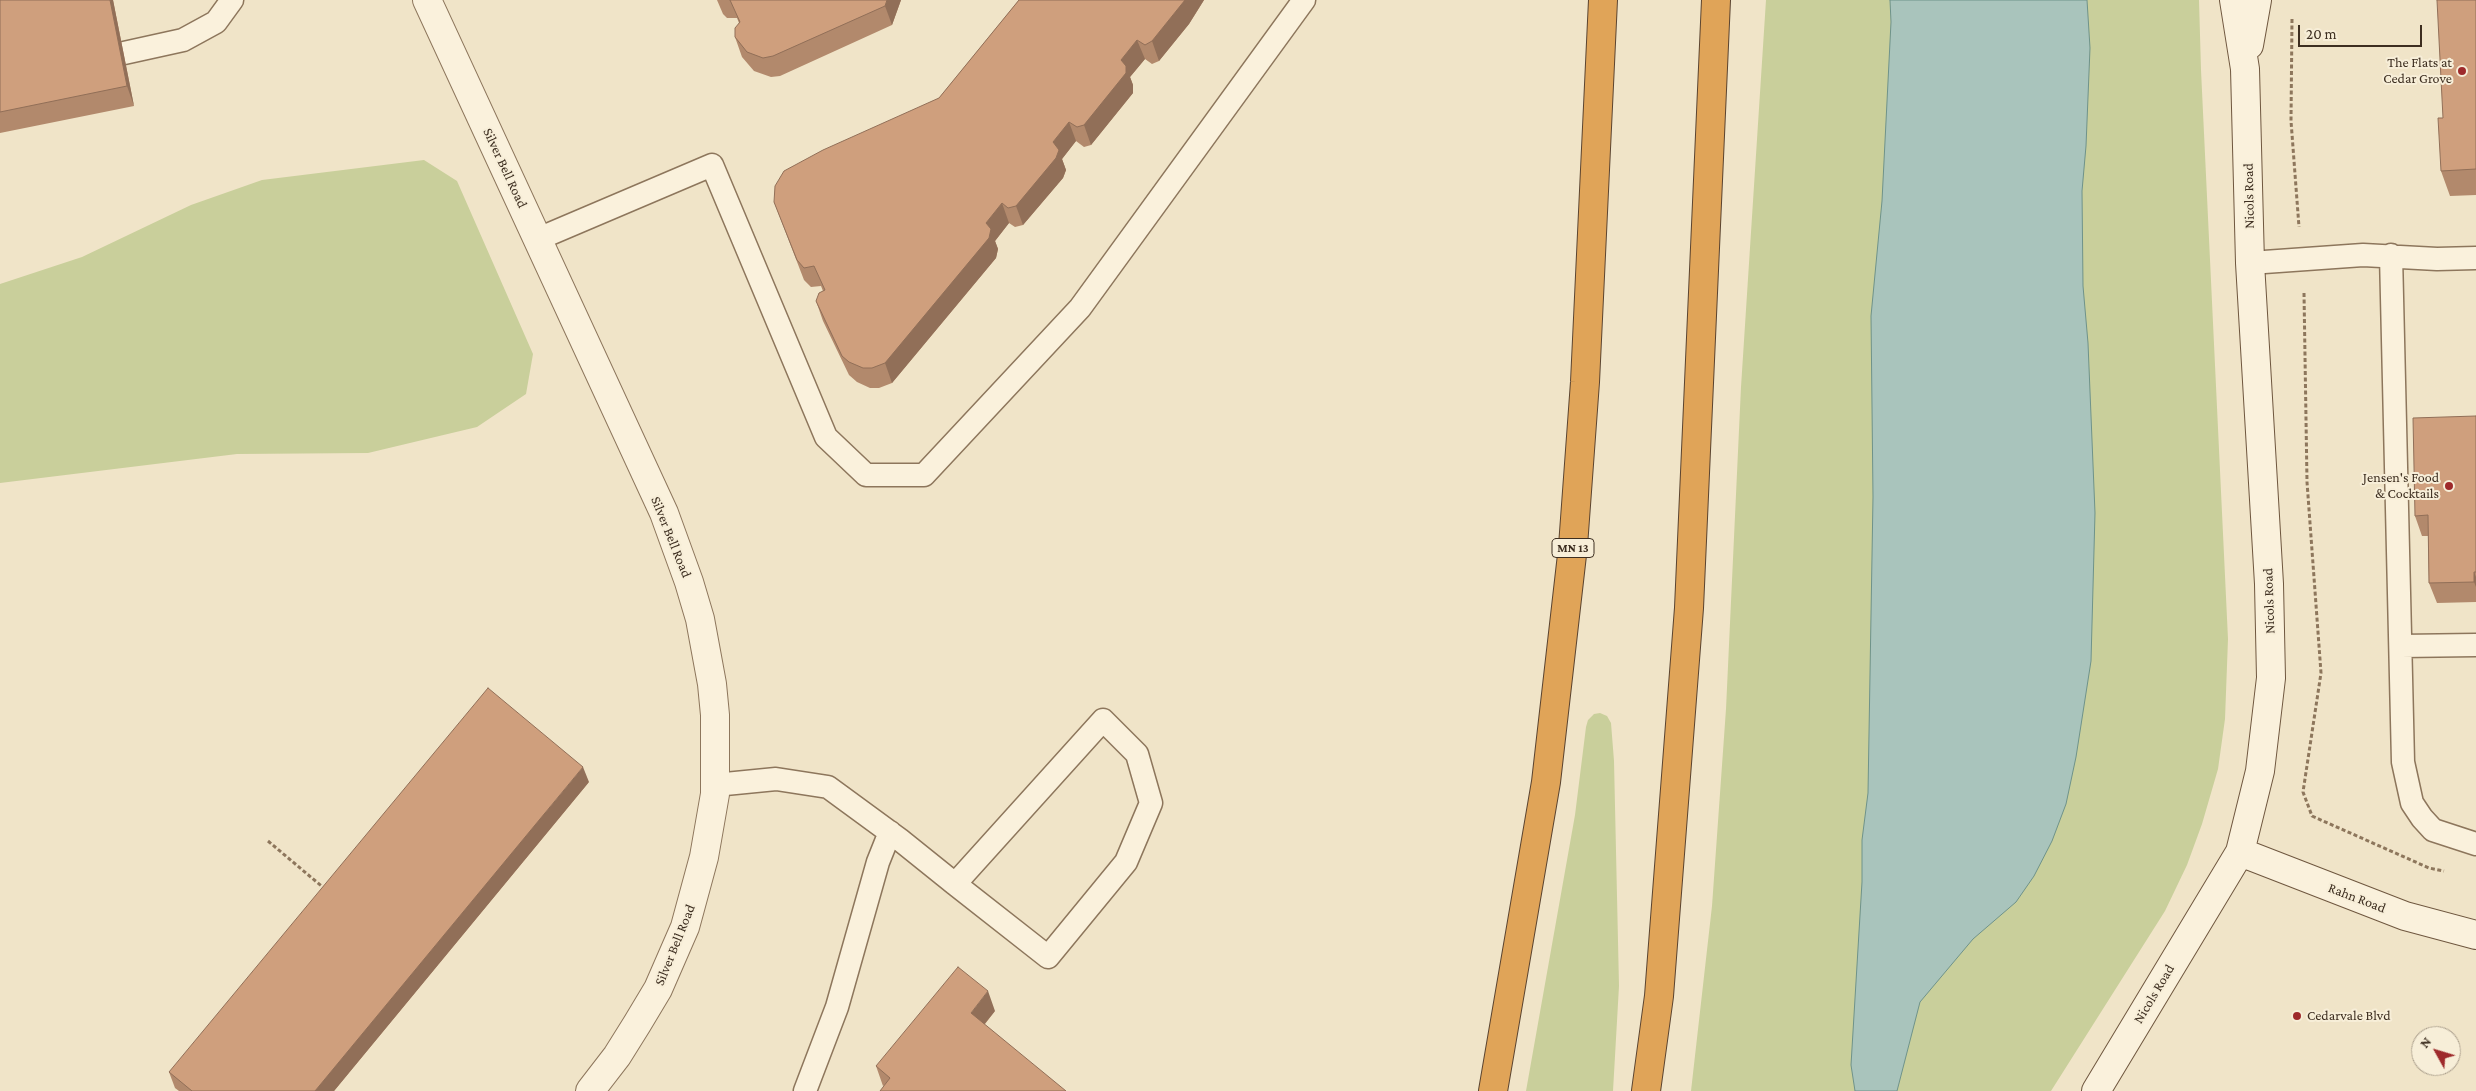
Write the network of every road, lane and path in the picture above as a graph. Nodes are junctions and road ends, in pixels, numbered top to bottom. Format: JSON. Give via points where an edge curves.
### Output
{"nodes":[{"id":1,"x":232,"y":0,"type":"edge"},
{"id":2,"x":427,"y":0,"type":"edge"},
{"id":3,"x":1304,"y":0,"type":"edge"},
{"id":4,"x":1603,"y":0,"type":"edge"},
{"id":5,"x":1716,"y":0,"type":"edge"},
{"id":6,"x":2234,"y":0,"type":"edge"},
{"id":7,"x":2257,"y":0,"type":"edge"},
{"id":8,"x":2292,"y":9,"type":"dead end"},
{"id":9,"x":124,"y":53,"type":"dead end"},
{"id":10,"x":2246,"y":68,"type":"junction"},
{"id":11,"x":538,"y":239,"type":"junction"},
{"id":12,"x":2391,"y":256,"type":"junction"},
{"id":13,"x":2302,"y":258,"type":"junction"},
{"id":14,"x":2476,"y":258,"type":"edge"},
{"id":15,"x":2250,"y":263,"type":"junction"},
{"id":16,"x":2476,"y":644,"type":"edge"},
{"id":17,"x":2401,"y":646,"type":"junction"},
{"id":18,"x":715,"y":785,"type":"junction"},
{"id":19,"x":890,"y":832,"type":"junction"},
{"id":20,"x":268,"y":841,"type":"dead end"},
{"id":21,"x":2476,"y":844,"type":"edge"},
{"id":22,"x":2240,"y":852,"type":"junction"},
{"id":23,"x":2448,"y":872,"type":"dead end"},
{"id":24,"x":955,"y":884,"type":"junction"},
{"id":25,"x":326,"y":890,"type":"edge"},
{"id":26,"x":2476,"y":935,"type":"edge"},
{"id":27,"x":590,"y":1091,"type":"edge"},
{"id":28,"x":805,"y":1091,"type":"edge"},
{"id":29,"x":1493,"y":1091,"type":"edge"},
{"id":30,"x":1646,"y":1091,"type":"edge"},
{"id":31,"x":2096,"y":1091,"type":"edge"}],
"edges":[{"from":1,"to":9,"type":"lane","via":[[216,22],[183,40]]},
{"from":2,"to":11,"type":"street","name":"Silver Bell Road"},
{"from":3,"to":11,"type":"lane","via":[[1080,308],[924,475],[866,475],[826,437],[712,165]]},
{"from":4,"to":29,"type":"highway","number":"MN 13","via":[[1576,520],[1546,782]]},
{"from":5,"to":30,"type":"highway","via":[[1689,608],[1659,996]]},
{"from":6,"to":10,"type":"street"},
{"from":7,"to":10,"type":"street"},
{"from":8,"to":13,"type":"path","via":[[2291,121]]},
{"from":10,"to":15,"type":"street","name":"Nicols Road"},
{"from":11,"to":18,"type":"street","name":"Silver Bell Road","via":[[664,513],[689,582],[702,628],[712,684]]},
{"from":12,"to":13,"type":"lane"},
{"from":12,"to":14,"type":"lane"},
{"from":12,"to":17,"type":"lane"},
{"from":13,"to":15,"type":"lane"},
{"from":13,"to":23,"type":"path","via":[[2307,482],[2321,673],[2303,792],[2312,816],[2430,868]]},
{"from":15,"to":22,"type":"street","name":"Nicols Road","via":[[2269,584],[2271,678],[2260,771]]},
{"from":16,"to":17,"type":"lane"},
{"from":17,"to":21,"type":"lane","via":[[2403,762],[2412,803],[2434,830],[2453,839]]},
{"from":18,"to":19,"type":"lane","via":[[776,779],[828,786]]},
{"from":18,"to":27,"type":"street","name":"Silver Bell Road","via":[[698,884],[673,957],[637,1024]]},
{"from":19,"to":24,"type":"lane"},
{"from":19,"to":28,"type":"lane","via":[[878,862],[837,1007]]},
{"from":20,"to":25,"type":"path"},
{"from":22,"to":26,"type":"street","name":"Rahn Road","via":[[2405,916]]},
{"from":22,"to":31,"type":"street","name":"Nicols Road"},
{"from":24,"to":24,"type":"lane","via":[[1048,957],[1126,862],[1151,803],[1138,754],[1103,720]]}]}
